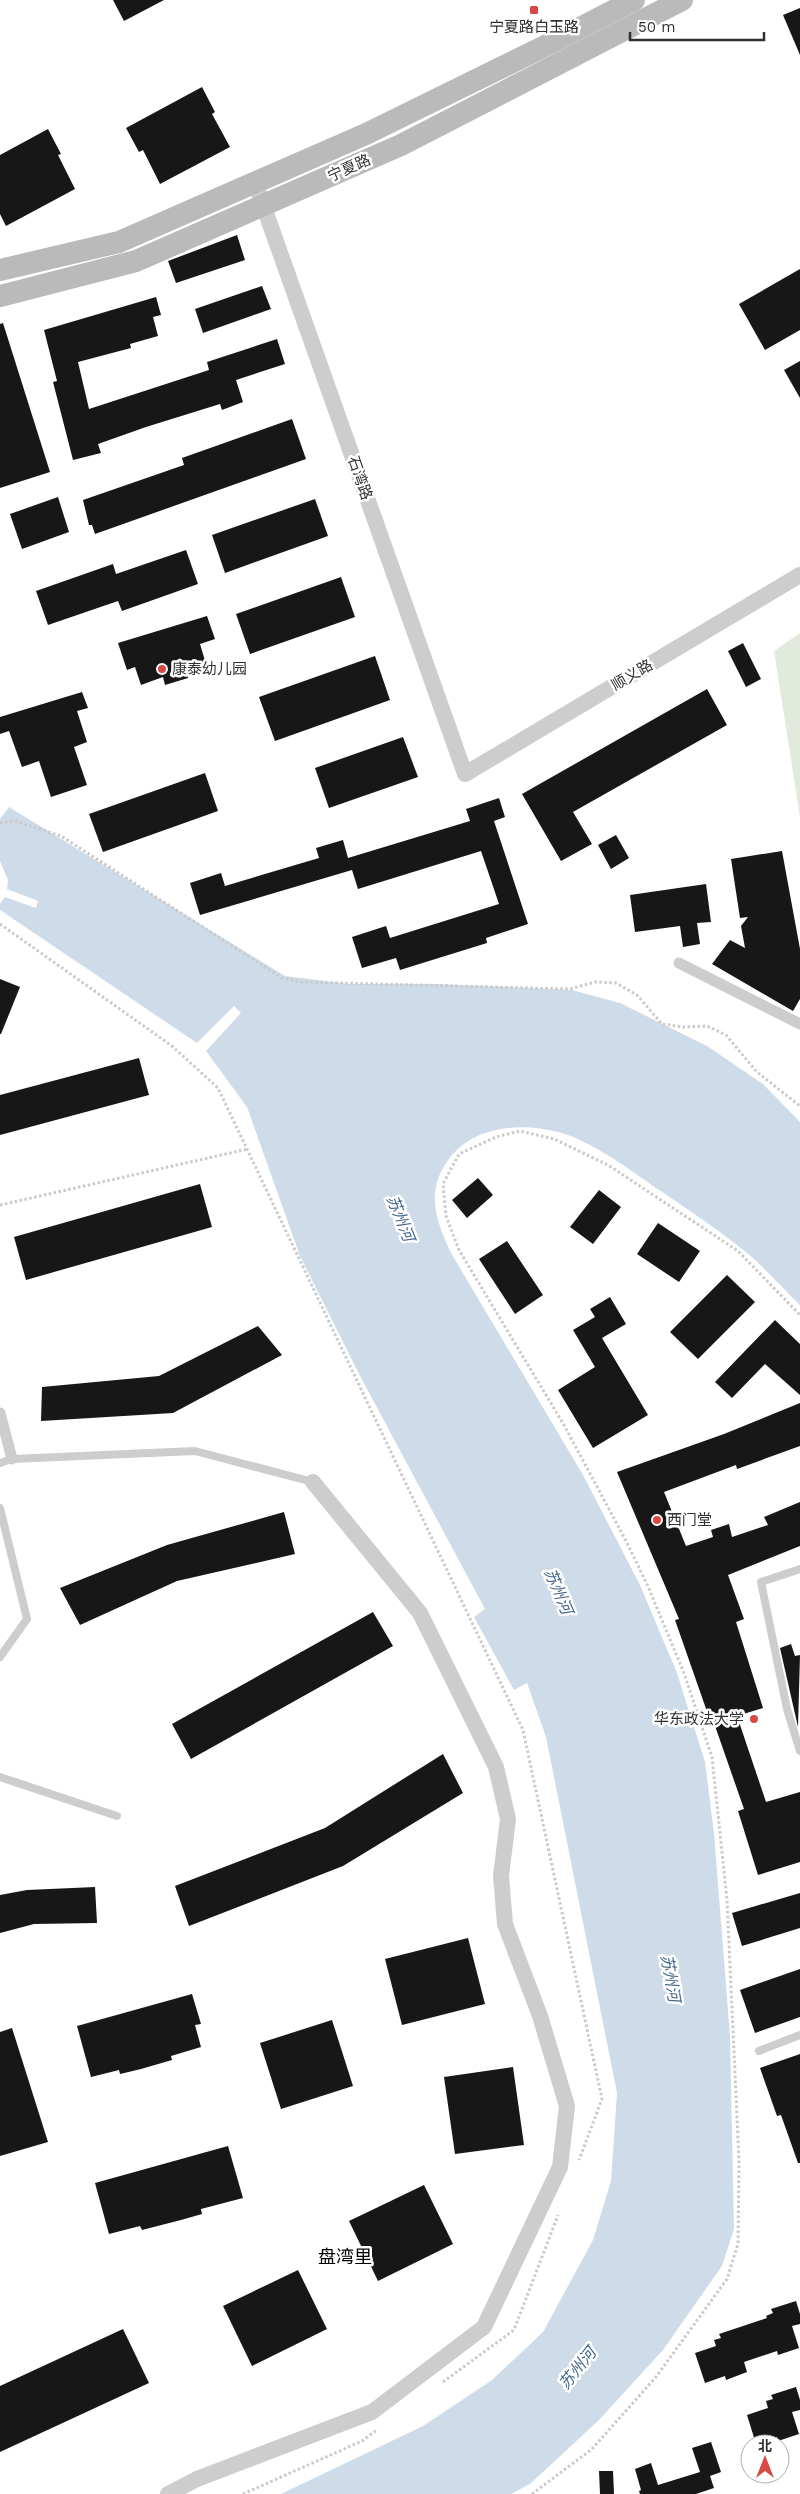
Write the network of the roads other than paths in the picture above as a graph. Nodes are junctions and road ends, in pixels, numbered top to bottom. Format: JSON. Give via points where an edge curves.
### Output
{"nodes":[{"id":1,"x":634,"y":0,"type":"edge"},
{"id":2,"x":682,"y":0,"type":"edge"},
{"id":3,"x":255,"y":182,"type":"junction"},
{"id":4,"x":264,"y":205,"type":"junction"},
{"id":5,"x":0,"y":270,"type":"edge"},
{"id":6,"x":0,"y":296,"type":"edge"},
{"id":7,"x":800,"y":575,"type":"edge"},
{"id":8,"x":465,"y":774,"type":"joint"},
{"id":9,"x":679,"y":963,"type":"dead end"},
{"id":10,"x":800,"y":1024,"type":"edge"},
{"id":11,"x":0,"y":1413,"type":"edge"},
{"id":12,"x":12,"y":1459,"type":"junction"},
{"id":13,"x":0,"y":1463,"type":"edge"},
{"id":14,"x":313,"y":1482,"type":"joint"},
{"id":15,"x":0,"y":1508,"type":"edge"},
{"id":16,"x":800,"y":1569,"type":"edge"},
{"id":17,"x":0,"y":1657,"type":"edge"},
{"id":18,"x":800,"y":1750,"type":"edge"},
{"id":19,"x":0,"y":1777,"type":"edge"},
{"id":20,"x":117,"y":1816,"type":"dead end"},
{"id":21,"x":800,"y":2035,"type":"edge"},
{"id":22,"x":759,"y":2051,"type":"dead end"},
{"id":23,"x":168,"y":2494,"type":"edge"}],
"edges":[{"from":1,"to":3,"type":"main road","name":"宁夏路","via":[[366,134]]},
{"from":2,"to":4,"type":"main road","name":"宁夏路","via":[[401,145]]},
{"from":3,"to":4,"type":"street","name":"石湾路"},
{"from":3,"to":5,"type":"main road","name":"宁夏路","via":[[119,242]]},
{"from":4,"to":6,"type":"main road","name":"宁夏路","via":[[136,261]]},
{"from":4,"to":8,"type":"street","name":"石湾路"},
{"from":7,"to":8,"type":"street","name":"顺义路"},
{"from":9,"to":10,"type":"street"},
{"from":11,"to":12,"type":"street"},
{"from":12,"to":13,"type":"lane"},
{"from":12,"to":14,"type":"lane","via":[[195,1451]]},
{"from":14,"to":23,"type":"street","via":[[420,1613],[496,1767],[508,1819],[501,1876],[505,1924],[540,2016],[567,2106],[560,2167],[484,2327],[372,2412],[196,2479]]},
{"from":15,"to":17,"type":"lane","via":[[27,1619]]},
{"from":16,"to":18,"type":"lane","via":[[761,1582],[787,1709]]},
{"from":19,"to":20,"type":"lane"},
{"from":21,"to":22,"type":"lane"}]}
